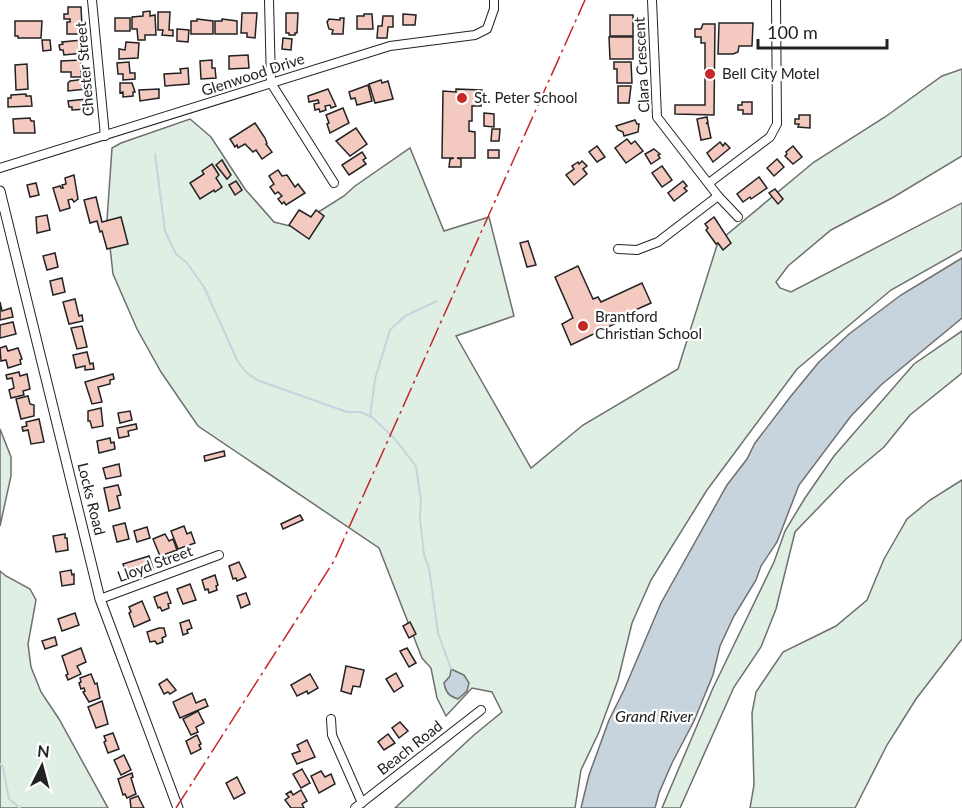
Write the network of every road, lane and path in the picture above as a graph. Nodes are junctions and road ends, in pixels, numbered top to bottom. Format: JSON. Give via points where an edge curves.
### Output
{"nodes":[{"id":1,"x":92,"y":0,"type":"edge"},
{"id":2,"x":269,"y":0,"type":"edge"},
{"id":3,"x":494,"y":0,"type":"edge"},
{"id":4,"x":652,"y":0,"type":"edge"},
{"id":5,"x":776,"y":0,"type":"edge"},
{"id":6,"x":271,"y":83,"type":"junction"},
{"id":7,"x":105,"y":136,"type":"junction"},
{"id":8,"x":0,"y":168,"type":"edge"},
{"id":9,"x":334,"y":183,"type":"dead end"},
{"id":10,"x":709,"y":183,"type":"junction"},
{"id":11,"x":0,"y":191,"type":"edge"},
{"id":12,"x":717,"y":196,"type":"junction"},
{"id":13,"x":738,"y":217,"type":"dead end"},
{"id":14,"x":618,"y":249,"type":"dead end"},
{"id":15,"x":219,"y":555,"type":"dead end"},
{"id":16,"x":100,"y":598,"type":"junction"},
{"id":17,"x":481,"y":710,"type":"dead end"},
{"id":18,"x":331,"y":719,"type":"dead end"},
{"id":19,"x":359,"y":806,"type":"edge"},
{"id":20,"x":178,"y":808,"type":"edge"}],
"edges":[{"from":1,"to":7,"type":"street","name":"Chester Street"},
{"from":2,"to":6,"type":"street"},
{"from":3,"to":6,"type":"street","name":"Glenwood Drive","via":[[487,28],[475,36],[390,46]]},
{"from":4,"to":10,"type":"street","name":"Clara Crescent","via":[[657,117]]},
{"from":5,"to":10,"type":"street","via":[[777,124],[770,137]]},
{"from":6,"to":7,"type":"street","name":"Glenwood Drive"},
{"from":6,"to":9,"type":"street"},
{"from":7,"to":8,"type":"street","name":"Glenwood Drive"},
{"from":10,"to":12,"type":"street","name":"Clara Crescent"},
{"from":11,"to":16,"type":"street","name":"Locks Road"},
{"from":12,"to":13,"type":"street","name":"Clara Crescent"},
{"from":12,"to":14,"type":"street","via":[[658,242],[637,250]]},
{"from":15,"to":16,"type":"street","name":"Lloyd Street"},
{"from":16,"to":20,"type":"street","name":"Locks Road"},
{"from":17,"to":19,"type":"street","name":"Beach Road"},
{"from":18,"to":19,"type":"street","via":[[332,735]]}]}
